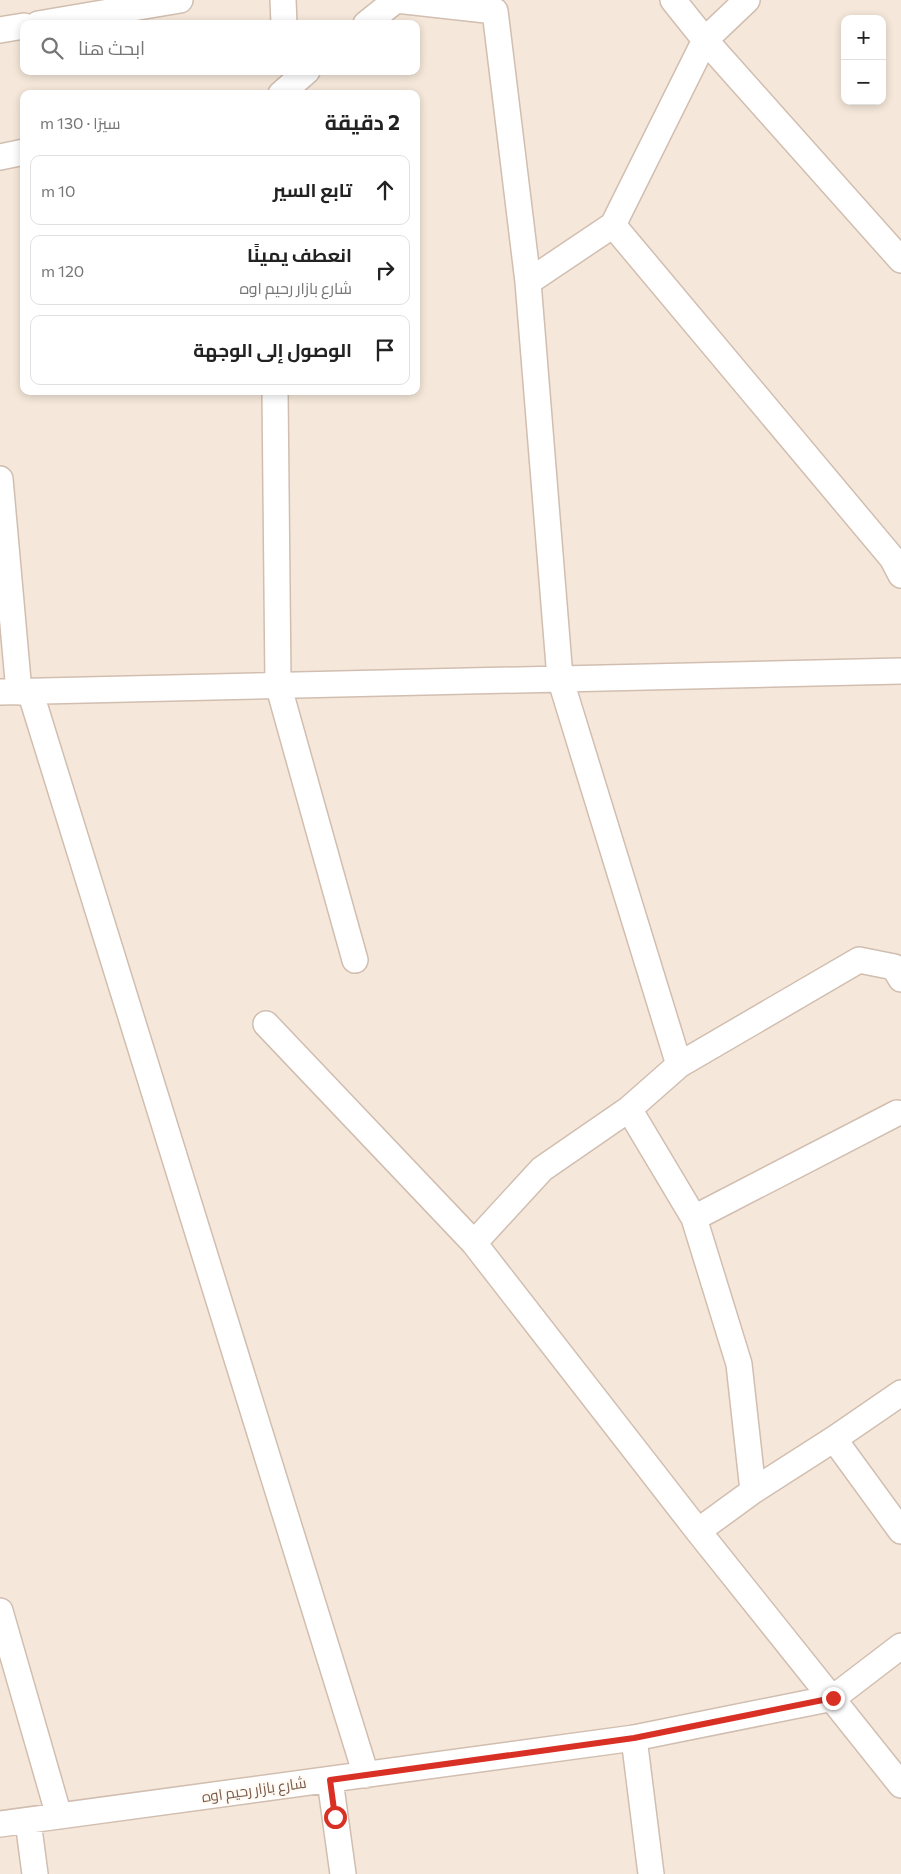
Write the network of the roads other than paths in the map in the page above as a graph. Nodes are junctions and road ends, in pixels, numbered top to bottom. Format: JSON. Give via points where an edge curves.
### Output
{"nodes":[{"id":1,"x":180,"y":0,"type":"edge"},
{"id":2,"x":283,"y":0,"type":"edge"},
{"id":3,"x":673,"y":0,"type":"edge"},
{"id":4,"x":747,"y":0,"type":"edge"},
{"id":5,"x":65,"y":9,"type":"edge"},
{"id":6,"x":45,"y":20,"type":"edge"},
{"id":7,"x":284,"y":20,"type":"edge"},
{"id":8,"x":371,"y":20,"type":"edge"},
{"id":9,"x":20,"y":27,"type":"edge"},
{"id":10,"x":0,"y":30,"type":"edge"},
{"id":11,"x":705,"y":40,"type":"junction"},
{"id":12,"x":300,"y":75,"type":"edge"},
{"id":13,"x":285,"y":84,"type":"edge"},
{"id":14,"x":20,"y":153,"type":"edge"},
{"id":15,"x":0,"y":157,"type":"edge"},
{"id":16,"x":613,"y":225,"type":"junction"},
{"id":17,"x":901,"y":260,"type":"edge"},
{"id":18,"x":528,"y":282,"type":"junction"},
{"id":19,"x":275,"y":395,"type":"edge"},
{"id":20,"x":0,"y":479,"type":"edge"},
{"id":21,"x":901,"y":575,"type":"edge"},
{"id":22,"x":901,"y":671,"type":"edge"},
{"id":23,"x":560,"y":678,"type":"junction"},
{"id":24,"x":278,"y":684,"type":"junction"},
{"id":25,"x":16,"y":692,"type":"edge"},
{"id":26,"x":355,"y":960,"type":"dead end"},
{"id":27,"x":901,"y":979,"type":"edge"},
{"id":28,"x":266,"y":1024,"type":"dead end"},
{"id":29,"x":679,"y":1064,"type":"junction"},
{"id":30,"x":630,"y":1109,"type":"junction"},
{"id":31,"x":898,"y":1113,"type":"dead end"},
{"id":32,"x":694,"y":1218,"type":"junction"},
{"id":33,"x":474,"y":1244,"type":"junction"},
{"id":34,"x":901,"y":1393,"type":"edge"},
{"id":35,"x":834,"y":1439,"type":"junction"},
{"id":36,"x":754,"y":1491,"type":"junction"},
{"id":37,"x":698,"y":1531,"type":"junction"},
{"id":38,"x":901,"y":1531,"type":"edge"},
{"id":39,"x":0,"y":1611,"type":"edge"},
{"id":40,"x":901,"y":1646,"type":"edge"},
{"id":41,"x":833,"y":1698,"type":"junction"},
{"id":42,"x":634,"y":1738,"type":"junction"},
{"id":43,"x":366,"y":1774,"type":"junction"},
{"id":44,"x":330,"y":1780,"type":"junction"},
{"id":45,"x":901,"y":1785,"type":"edge"},
{"id":46,"x":59,"y":1816,"type":"junction"},
{"id":47,"x":28,"y":1821,"type":"junction"},
{"id":48,"x":0,"y":1824,"type":"edge"},
{"id":49,"x":35,"y":1874,"type":"edge"},
{"id":50,"x":342,"y":1874,"type":"edge"},
{"id":51,"x":651,"y":1874,"type":"edge"}],
"edges":[{"from":1,"to":5,"type":"street"},
{"from":2,"to":7,"type":"street"},
{"from":3,"to":11,"type":"street"},
{"from":4,"to":11,"type":"street"},
{"from":5,"to":6,"type":"street"},
{"from":8,"to":18,"type":"street","via":[[396,0],[495,11]]},
{"from":9,"to":10,"type":"street"},
{"from":11,"to":16,"type":"street"},
{"from":11,"to":17,"type":"street"},
{"from":12,"to":13,"type":"street"},
{"from":14,"to":15,"type":"street"},
{"from":16,"to":18,"type":"street"},
{"from":16,"to":21,"type":"street","via":[[892,558]]},
{"from":18,"to":23,"type":"street"},
{"from":19,"to":24,"type":"street"},
{"from":20,"to":25,"type":"street"},
{"from":22,"to":23,"type":"street"},
{"from":23,"to":24,"type":"street"},
{"from":23,"to":29,"type":"street"},
{"from":24,"to":25,"type":"street"},
{"from":24,"to":26,"type":"street"},
{"from":25,"to":43,"type":"street"},
{"from":27,"to":29,"type":"street","via":[[894,967],[859,960]]},
{"from":28,"to":33,"type":"street"},
{"from":29,"to":30,"type":"street"},
{"from":30,"to":32,"type":"street"},
{"from":30,"to":33,"type":"street","via":[[542,1169]]},
{"from":31,"to":32,"type":"street"},
{"from":32,"to":36,"type":"street","via":[[739,1364]]},
{"from":33,"to":37,"type":"street"},
{"from":34,"to":35,"type":"street"},
{"from":35,"to":36,"type":"street"},
{"from":35,"to":38,"type":"street"},
{"from":36,"to":37,"type":"street"},
{"from":37,"to":41,"type":"street"},
{"from":39,"to":46,"type":"street"},
{"from":40,"to":41,"type":"street"},
{"from":41,"to":42,"type":"street","name":"شارع بازار رحيم اوه"},
{"from":41,"to":45,"type":"street"},
{"from":42,"to":43,"type":"street","name":"شارع بازار رحيم اوه"},
{"from":42,"to":51,"type":"street"},
{"from":43,"to":44,"type":"street","name":"شارع بازار رحيم اوه"},
{"from":44,"to":46,"type":"street","name":"شارع بازار رحيم اوه"},
{"from":44,"to":50,"type":"street"},
{"from":46,"to":47,"type":"street","name":"شارع بازار رحيم اوه"},
{"from":47,"to":48,"type":"street","name":"شارع بازار رحيم اوه"},
{"from":47,"to":49,"type":"street"}]}
